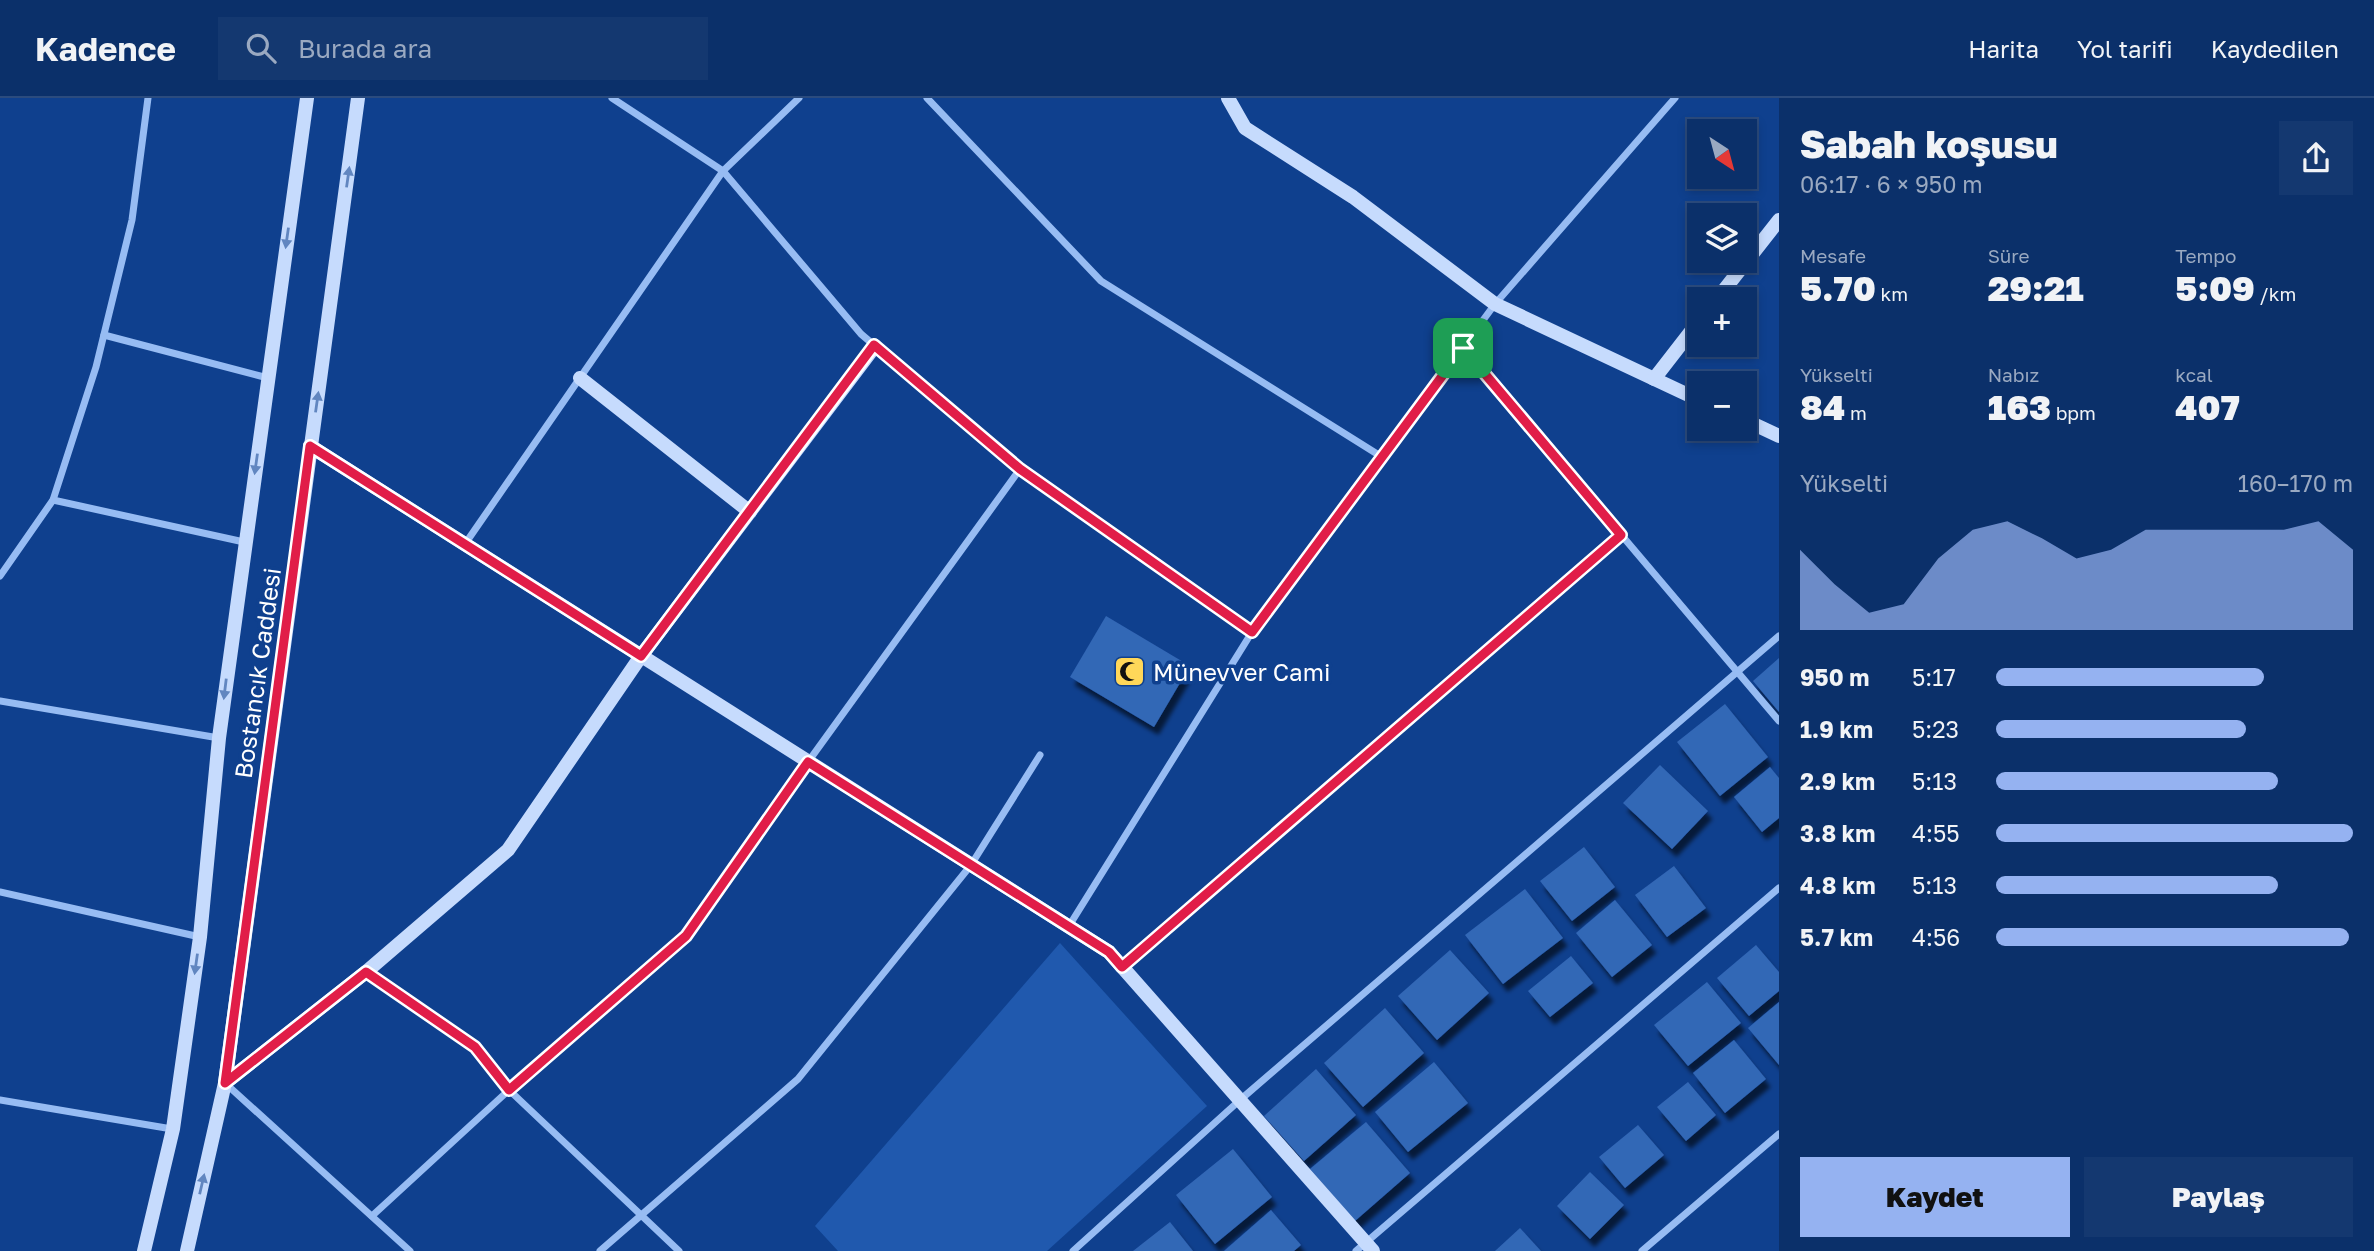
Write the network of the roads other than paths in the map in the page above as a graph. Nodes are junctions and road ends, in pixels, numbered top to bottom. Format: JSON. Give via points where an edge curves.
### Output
{"nodes":[{"id":1,"x":148,"y":98,"type":"edge"},
{"id":2,"x":307,"y":98,"type":"edge"},
{"id":3,"x":358,"y":98,"type":"edge"},
{"id":4,"x":612,"y":98,"type":"edge"},
{"id":5,"x":799,"y":98,"type":"edge"},
{"id":6,"x":927,"y":98,"type":"edge"},
{"id":7,"x":1228,"y":98,"type":"edge"},
{"id":8,"x":1675,"y":98,"type":"edge"},
{"id":9,"x":723,"y":172,"type":"junction"},
{"id":10,"x":1779,"y":220,"type":"edge"},
{"id":11,"x":1726,"y":287,"type":"edge"},
{"id":12,"x":1495,"y":304,"type":"junction"},
{"id":13,"x":104,"y":335,"type":"junction"},
{"id":14,"x":1687,"y":336,"type":"edge"},
{"id":15,"x":874,"y":345,"type":"junction"},
{"id":16,"x":1463,"y":348,"type":"junction"},
{"id":17,"x":268,"y":378,"type":"junction"},
{"id":18,"x":580,"y":378,"type":"junction"},
{"id":19,"x":1654,"y":379,"type":"junction"},
{"id":20,"x":1687,"y":394,"type":"edge"},
{"id":21,"x":1757,"y":426,"type":"edge"},
{"id":22,"x":1779,"y":436,"type":"edge"},
{"id":23,"x":310,"y":446,"type":"junction"},
{"id":24,"x":1382,"y":457,"type":"junction"},
{"id":25,"x":1020,"y":469,"type":"junction"},
{"id":26,"x":53,"y":500,"type":"junction"},
{"id":27,"x":750,"y":512,"type":"junction"},
{"id":28,"x":1621,"y":535,"type":"junction"},
{"id":29,"x":244,"y":542,"type":"junction"},
{"id":30,"x":465,"y":544,"type":"junction"},
{"id":31,"x":0,"y":576,"type":"edge"},
{"id":32,"x":1252,"y":632,"type":"junction"},
{"id":33,"x":1779,"y":635,"type":"edge"},
{"id":34,"x":641,"y":656,"type":"junction"},
{"id":35,"x":1737,"y":670,"type":"junction"},
{"id":36,"x":0,"y":701,"type":"edge"},
{"id":37,"x":1779,"y":721,"type":"edge"},
{"id":38,"x":219,"y":738,"type":"junction"},
{"id":39,"x":1040,"y":755,"type":"dead end"},
{"id":40,"x":808,"y":762,"type":"junction"},
{"id":41,"x":971,"y":865,"type":"junction"},
{"id":42,"x":1779,"y":888,"type":"edge"},
{"id":43,"x":0,"y":892,"type":"edge"},
{"id":44,"x":1069,"y":927,"type":"junction"},
{"id":45,"x":200,"y":937,"type":"junction"},
{"id":46,"x":1122,"y":967,"type":"junction"},
{"id":47,"x":366,"y":972,"type":"junction"},
{"id":48,"x":225,"y":1083,"type":"junction"},
{"id":49,"x":509,"y":1090,"type":"junction"},
{"id":50,"x":0,"y":1100,"type":"edge"},
{"id":51,"x":1240,"y":1100,"type":"junction"},
{"id":52,"x":173,"y":1129,"type":"junction"},
{"id":53,"x":1779,"y":1134,"type":"edge"},
{"id":54,"x":642,"y":1215,"type":"junction"},
{"id":55,"x":372,"y":1216,"type":"junction"},
{"id":56,"x":1365,"y":1248,"type":"edge"},
{"id":57,"x":144,"y":1251,"type":"edge"},
{"id":58,"x":187,"y":1251,"type":"edge"},
{"id":59,"x":410,"y":1251,"type":"edge"},
{"id":60,"x":600,"y":1251,"type":"edge"},
{"id":61,"x":679,"y":1251,"type":"edge"},
{"id":62,"x":1073,"y":1251,"type":"edge"},
{"id":63,"x":1642,"y":1251,"type":"edge"}],
"edges":[{"from":1,"to":13,"type":"street","via":[[132,219]]},
{"from":2,"to":17,"type":"street","name":"Bostancık Caddesi","one_way":true},
{"from":23,"to":3,"type":"street","name":"Bostancık Caddesi","one_way":true},
{"from":4,"to":9,"type":"street"},
{"from":5,"to":9,"type":"street"},
{"from":6,"to":24,"type":"street","via":[[1101,281]]},
{"from":7,"to":12,"type":"street","via":[[1245,128],[1353,197]]},
{"from":8,"to":12,"type":"street"},
{"from":9,"to":15,"type":"street"},
{"from":9,"to":18,"type":"street"},
{"from":10,"to":11,"type":"street"},
{"from":12,"to":16,"type":"street"},
{"from":12,"to":19,"type":"street"},
{"from":13,"to":17,"type":"street"},
{"from":13,"to":26,"type":"street"},
{"from":14,"to":19,"type":"street"},
{"from":15,"to":25,"type":"street"},
{"from":15,"to":27,"type":"street"},
{"from":16,"to":24,"type":"street"},
{"from":16,"to":28,"type":"street"},
{"from":17,"to":29,"type":"street","name":"Bostancık Caddesi","one_way":true},
{"from":18,"to":27,"type":"street"},
{"from":18,"to":30,"type":"street"},
{"from":19,"to":20,"type":"street"},
{"from":21,"to":22,"type":"street"},
{"from":23,"to":30,"type":"street"},
{"from":23,"to":48,"type":"street","name":"Bostancık Caddesi"},
{"from":24,"to":32,"type":"street"},
{"from":25,"to":32,"type":"street"},
{"from":25,"to":40,"type":"street"},
{"from":26,"to":29,"type":"street"},
{"from":26,"to":31,"type":"street"},
{"from":27,"to":34,"type":"street"},
{"from":28,"to":35,"type":"street"},
{"from":28,"to":46,"type":"street"},
{"from":29,"to":38,"type":"street","name":"Bostancık Caddesi","one_way":true},
{"from":30,"to":34,"type":"street"},
{"from":32,"to":44,"type":"street"},
{"from":33,"to":35,"type":"street"},
{"from":34,"to":40,"type":"street"},
{"from":34,"to":47,"type":"street","via":[[508,850]]},
{"from":35,"to":37,"type":"street"},
{"from":35,"to":51,"type":"street"},
{"from":36,"to":38,"type":"street"},
{"from":38,"to":45,"type":"street","name":"Bostancık Caddesi"},
{"from":39,"to":41,"type":"street"},
{"from":40,"to":41,"type":"street"},
{"from":40,"to":49,"type":"street","via":[[686,936]]},
{"from":41,"to":44,"type":"street"},
{"from":41,"to":54,"type":"street","via":[[798,1079]]},
{"from":42,"to":56,"type":"street"},
{"from":43,"to":45,"type":"street"},
{"from":44,"to":46,"type":"street","via":[[1109,952]]},
{"from":45,"to":52,"type":"street","name":"Bostancık Caddesi","one_way":true},
{"from":46,"to":51,"type":"street"},
{"from":47,"to":48,"type":"street"},
{"from":47,"to":49,"type":"street","via":[[475,1047]]},
{"from":48,"to":55,"type":"street"},
{"from":58,"to":48,"type":"street","name":"Bostancık Caddesi","one_way":true},
{"from":49,"to":54,"type":"street"},
{"from":49,"to":55,"type":"street"},
{"from":50,"to":52,"type":"street"},
{"from":51,"to":56,"type":"street"},
{"from":51,"to":62,"type":"street"},
{"from":52,"to":57,"type":"street","name":"Bostancık Caddesi"},
{"from":53,"to":63,"type":"street"},
{"from":54,"to":60,"type":"street"},
{"from":54,"to":61,"type":"street"},
{"from":55,"to":59,"type":"street"}]}
